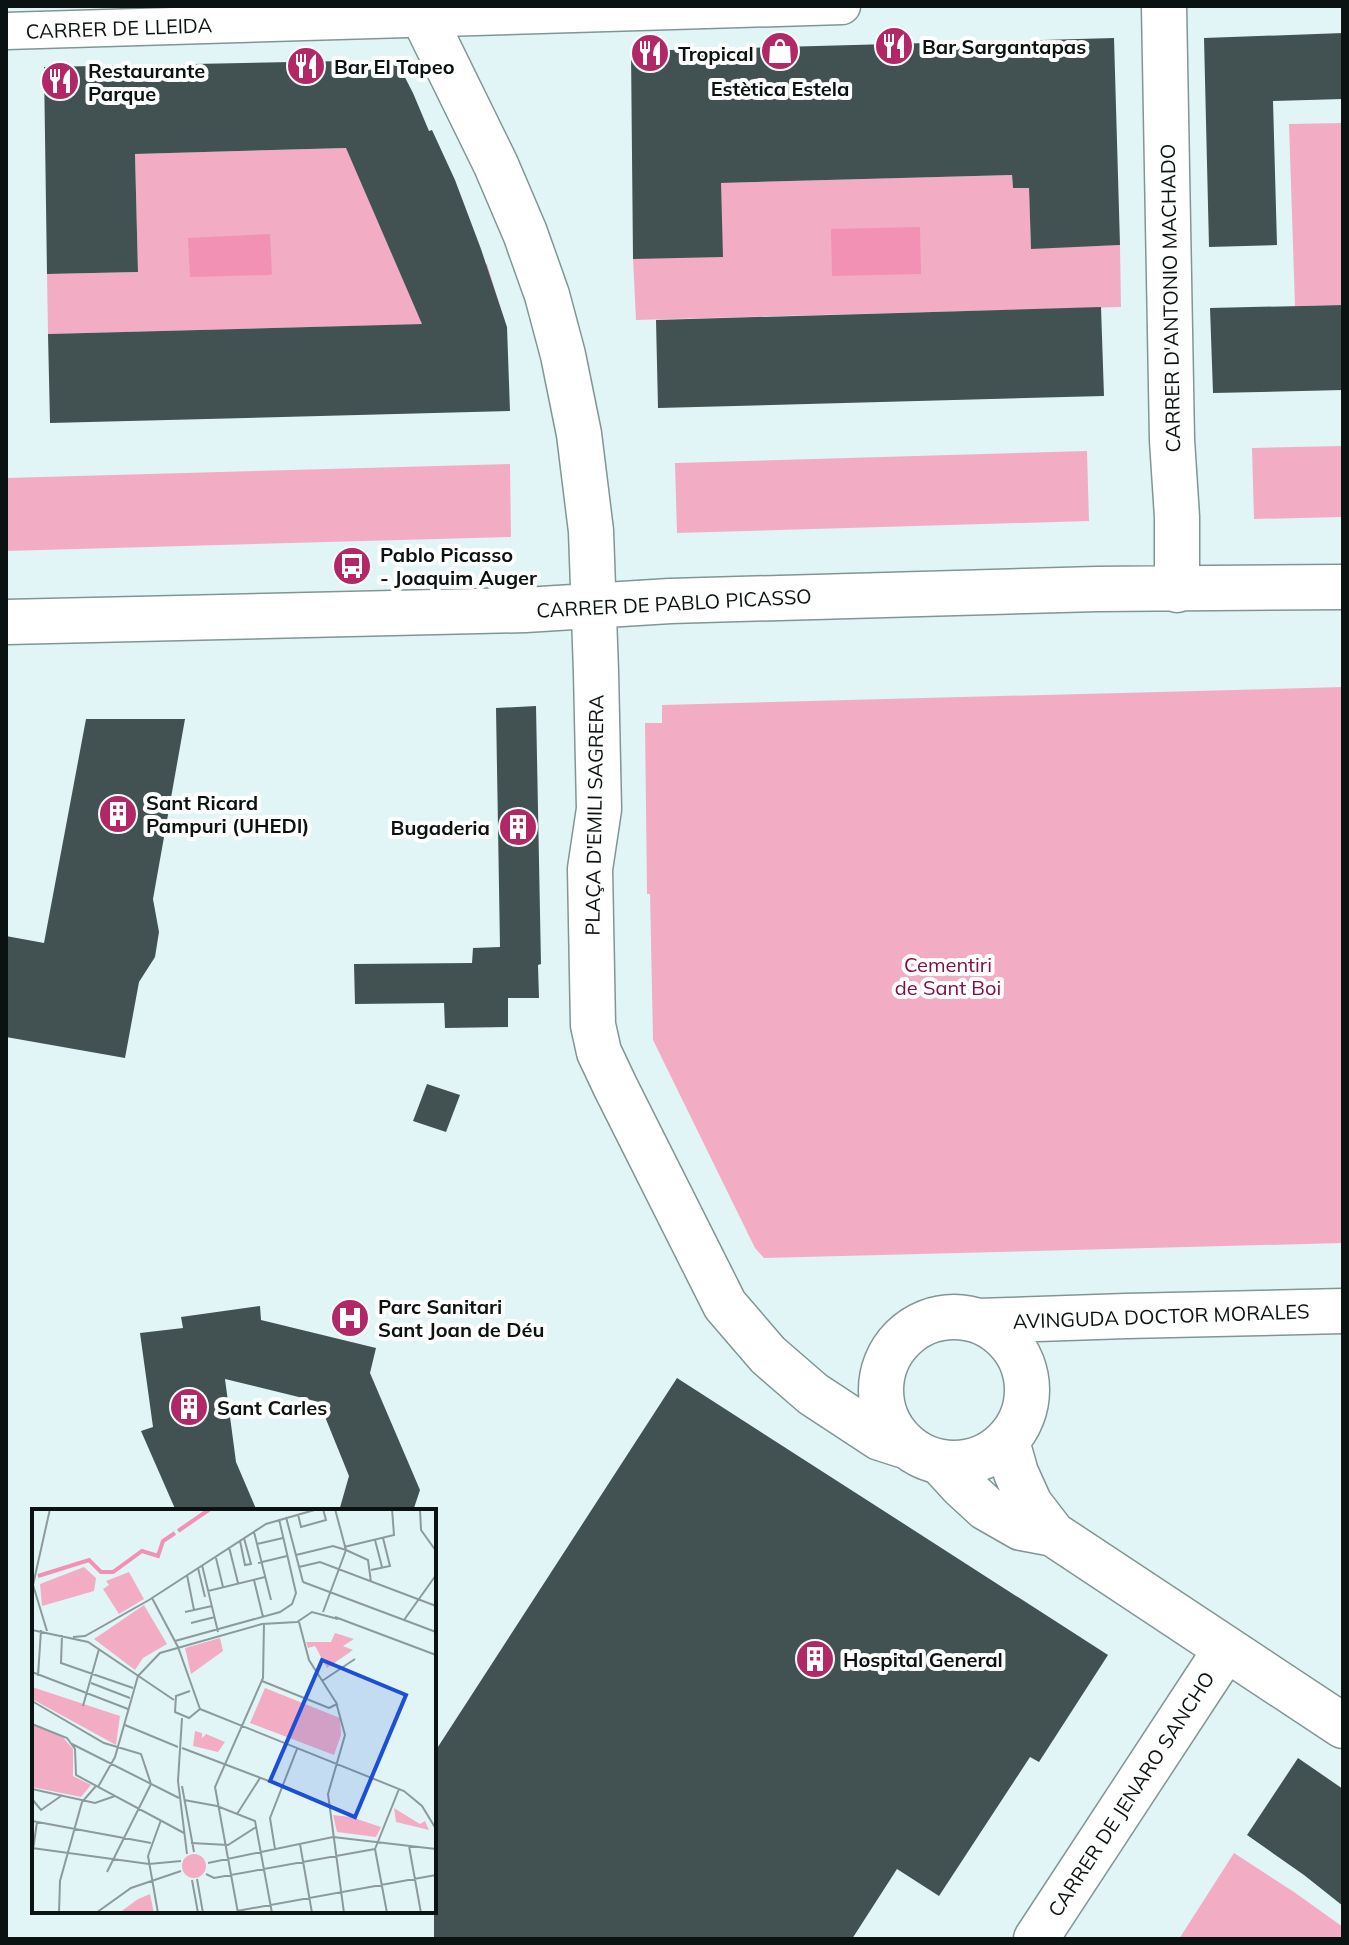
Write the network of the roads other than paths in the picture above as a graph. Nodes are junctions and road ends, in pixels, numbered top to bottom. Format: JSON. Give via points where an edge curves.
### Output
{"nodes":[{"id":1,"x":842,"y":6,"type":"edge"},
{"id":2,"x":1164,"y":6,"type":"edge"},
{"id":3,"x":421,"y":12,"type":"edge"},
{"id":4,"x":6,"y":31,"type":"edge"},
{"id":5,"x":1343,"y":587,"type":"edge"},
{"id":6,"x":1177,"y":590,"type":"junction"},
{"id":7,"x":594,"y":605,"type":"junction"},
{"id":8,"x":6,"y":622,"type":"edge"},
{"id":9,"x":1343,"y":1311,"type":"edge"},
{"id":10,"x":978,"y":1321,"type":"junction"},
{"id":11,"x":1007,"y":1441,"type":"junction"},
{"id":12,"x":924,"y":1455,"type":"junction"},
{"id":13,"x":1053,"y":1534,"type":"junction"},
{"id":14,"x":1226,"y":1649,"type":"junction"},
{"id":15,"x":1343,"y":1726,"type":"edge"},
{"id":16,"x":1036,"y":1939,"type":"edge"}],
"edges":[{"from":1,"to":3,"type":"street","name":"CARRER DE LLEIDA"},
{"from":2,"to":6,"type":"street","name":"CARRER D'ANTONIO MACHADO"},
{"from":3,"to":4,"type":"street","name":"CARRER DE LLEIDA"},
{"from":3,"to":7,"type":"street","name":"PLAÇA D'EMILI SAGRERA","via":[[496,165],[547,295],[579,434]]},
{"from":5,"to":6,"type":"street","name":"CARRER DE PABLO PICASSO"},
{"from":6,"to":7,"type":"street","name":"CARRER DE PABLO PICASSO"},
{"from":7,"to":8,"type":"street","name":"CARRER DE PABLO PICASSO"},
{"from":7,"to":12,"type":"street","name":"PLAÇA D'EMILI SAGRERA","via":[[599,809],[590,869],[593,1025],[599,1052],[725,1305],[768,1355],[813,1394],[880,1438]]},
{"from":9,"to":10,"type":"street","name":"AVINGUDA DOCTOR MORALES"},
{"from":10,"to":11,"type":"street","via":[[1016,1351],[1025,1373],[1027,1397]]},
{"from":10,"to":12,"type":"street","via":[[933,1320],[913,1330],[885,1365],[883,1410],[893,1430]]},
{"from":11,"to":12,"type":"street","via":[[969,1462]]},
{"from":11,"to":13,"type":"street","via":[[1030,1504]]},
{"from":12,"to":13,"type":"street","via":[[986,1508],[1021,1528]]},
{"from":13,"to":14,"type":"street"},
{"from":14,"to":15,"type":"street"},
{"from":14,"to":16,"type":"street","name":"CARRER DE JENARO SANCHO"}]}
